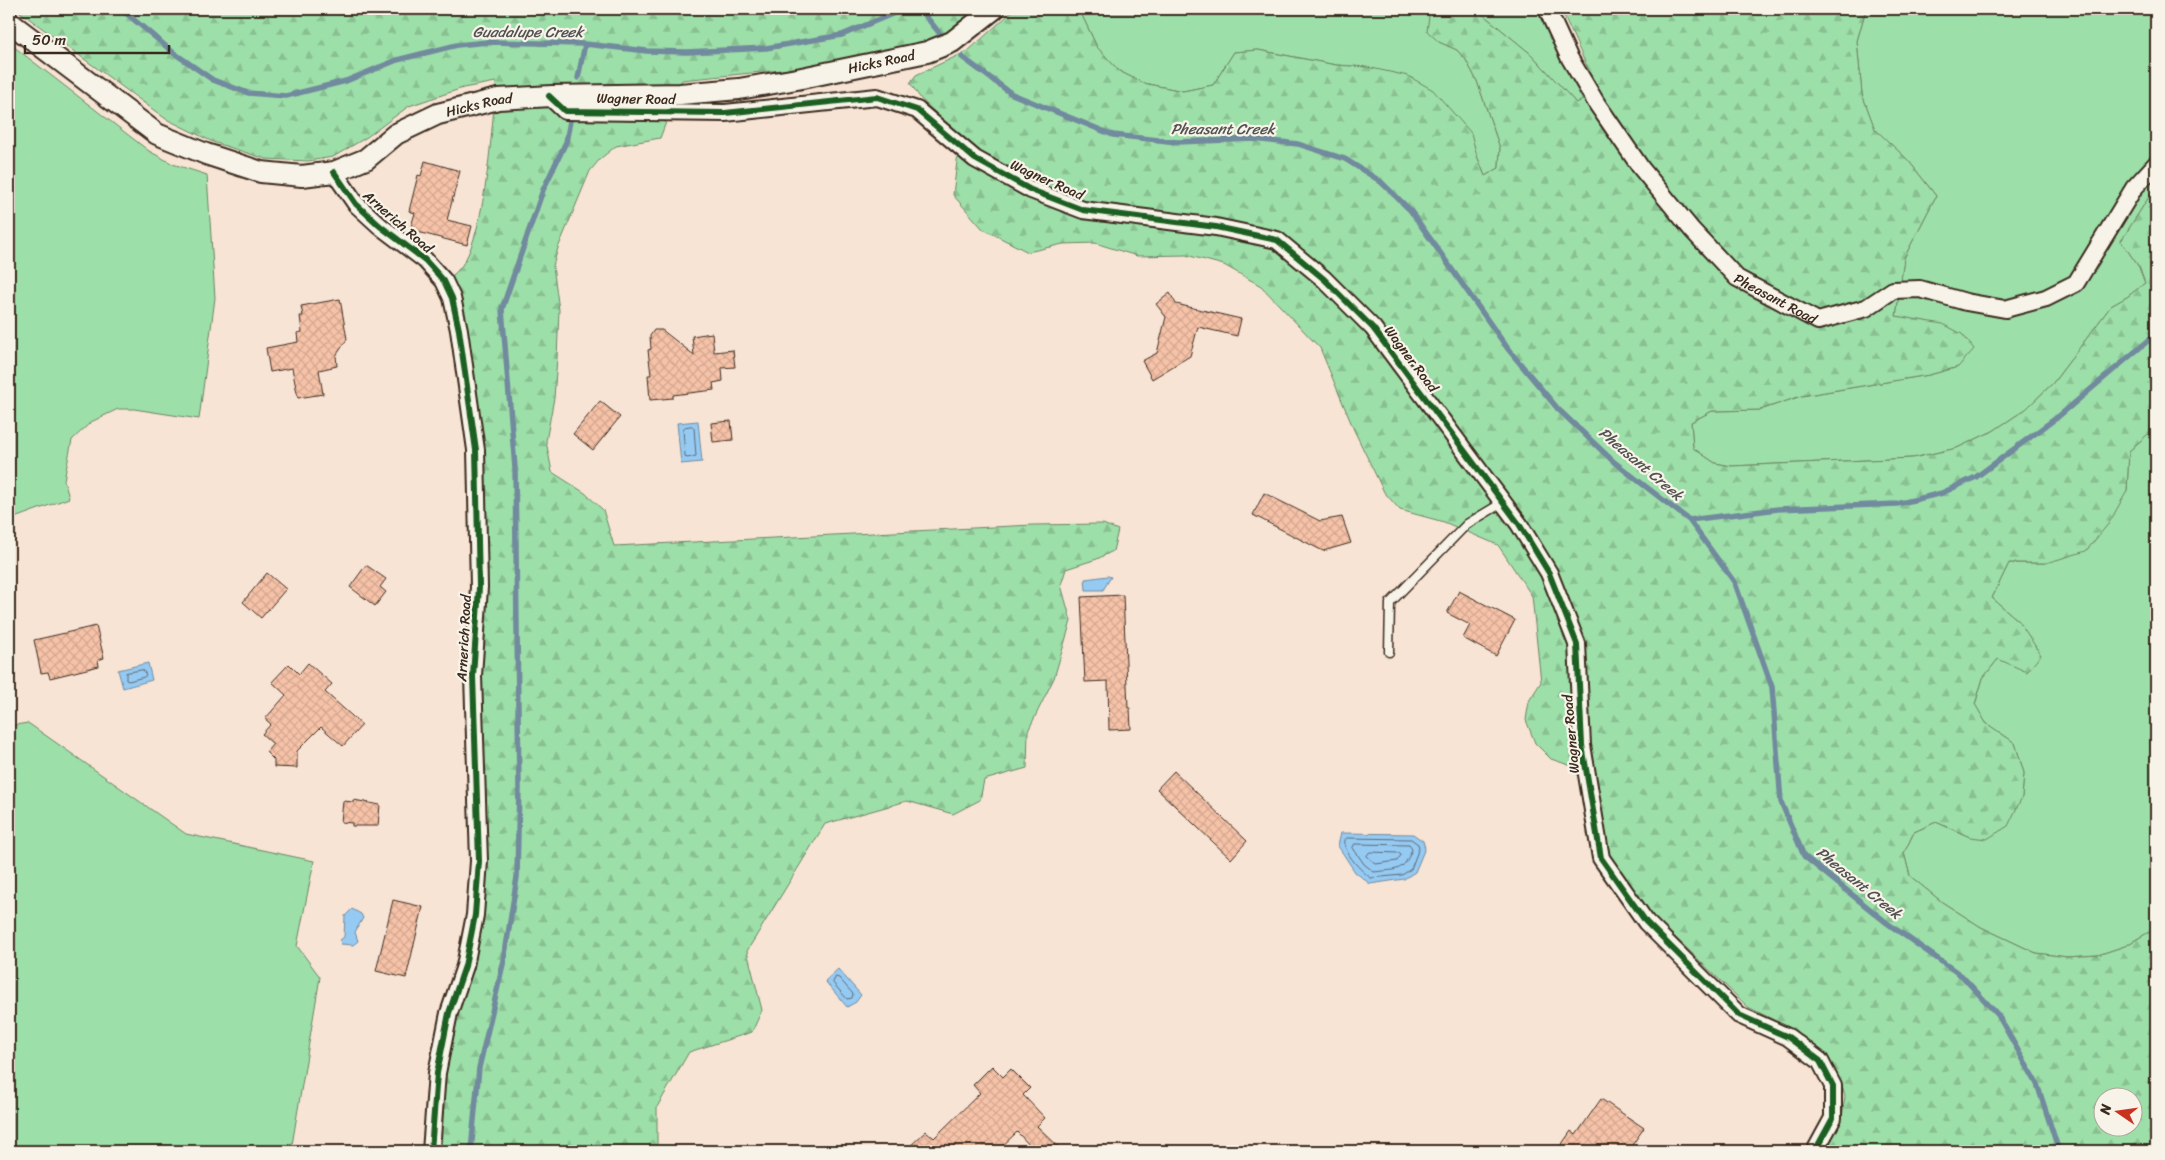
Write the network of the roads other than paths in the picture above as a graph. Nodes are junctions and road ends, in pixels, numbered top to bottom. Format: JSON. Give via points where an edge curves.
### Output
{"nodes":[{"id":1,"x":994,"y":9,"type":"edge"},
{"id":2,"x":1547,"y":9,"type":"edge"},
{"id":3,"x":9,"y":22,"type":"edge"},
{"id":4,"x":549,"y":96,"type":"junction"},
{"id":5,"x":2156,"y":164,"type":"edge"},
{"id":6,"x":334,"y":172,"type":"junction"},
{"id":7,"x":1502,"y":503,"type":"junction"},
{"id":8,"x":1389,"y":652,"type":"dead end"},
{"id":9,"x":431,"y":1151,"type":"edge"},
{"id":10,"x":1815,"y":1151,"type":"edge"}],
"edges":[{"from":1,"to":4,"type":"street","name":"Hicks Road","via":[[952,42],[927,52],[797,78],[739,89],[680,94]]},
{"from":2,"to":5,"type":"street","name":"Pheasant Road","via":[[1569,57],[1598,104],[1641,168],[1692,230],[1737,278],[1818,321],[1866,308],[1893,290],[1920,289],[2005,309],[2046,298],[2076,282],[2134,188]]},
{"from":3,"to":6,"type":"street","name":"Hicks Road","via":[[158,134],[261,172],[302,176]]},
{"from":4,"to":6,"type":"street","name":"Hicks Road","via":[[498,99],[438,114],[396,134],[366,159]]},
{"from":4,"to":7,"type":"street","name":"Wagner Road","via":[[565,111],[725,113],[877,97],[917,110],[975,159],[1031,190],[1083,210],[1216,227],[1277,240],[1373,328]]},
{"from":6,"to":9,"type":"street","name":"Arnerich Road","via":[[356,204],[424,260],[444,281],[452,298],[459,330],[476,450],[479,587],[474,676],[479,861],[475,914],[465,966],[449,1013],[436,1073]]},
{"from":7,"to":8,"type":"lane","via":[[1467,524],[1390,603]]},
{"from":7,"to":10,"type":"street","name":"Wagner Road","via":[[1549,573],[1577,644],[1582,744],[1601,858],[1646,922],[1739,1015],[1788,1038],[1820,1061],[1833,1086],[1833,1118]]}]}
